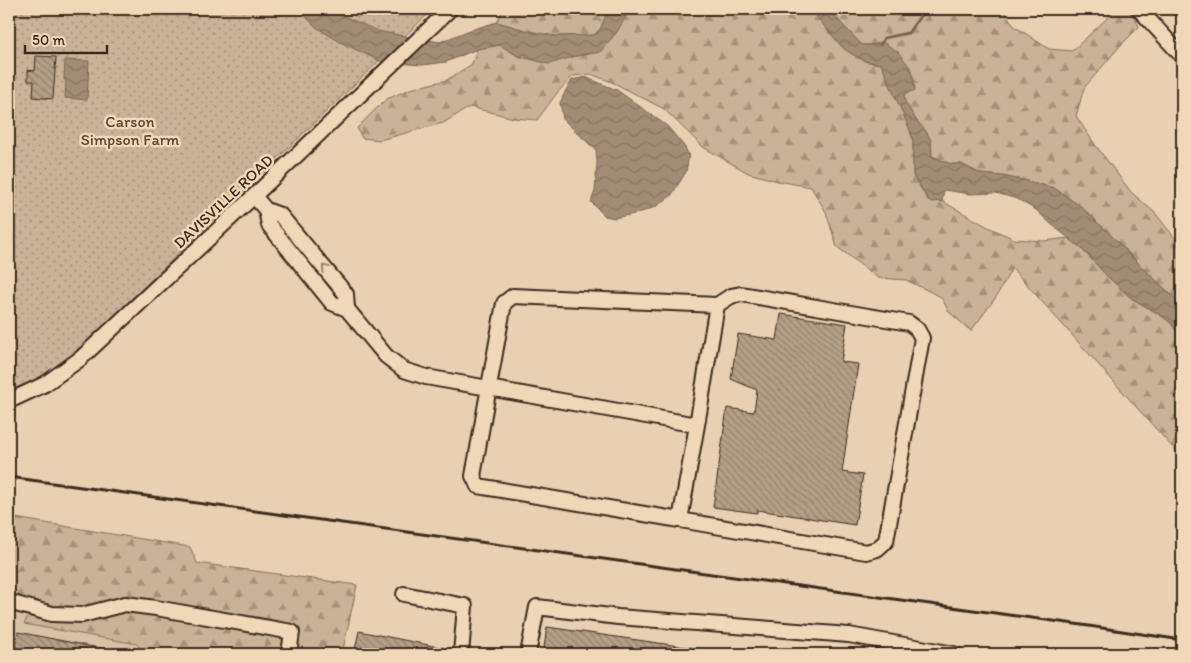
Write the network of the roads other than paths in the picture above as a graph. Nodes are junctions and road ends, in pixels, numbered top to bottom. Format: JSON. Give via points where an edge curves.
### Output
{"nodes":[{"id":1,"x":450,"y":9,"type":"edge"},
{"id":2,"x":1139,"y":9,"type":"edge"},
{"id":3,"x":1182,"y":56,"type":"edge"},
{"id":4,"x":254,"y":196,"type":"junction"},
{"id":5,"x":717,"y":305,"type":"junction"},
{"id":6,"x":488,"y":388,"type":"junction"},
{"id":7,"x":9,"y":401,"type":"edge"},
{"id":8,"x":696,"y":425,"type":"junction"},
{"id":9,"x":680,"y":520,"type":"junction"},
{"id":10,"x":404,"y":594,"type":"dead end"},
{"id":11,"x":9,"y":602,"type":"edge"},
{"id":12,"x":289,"y":654,"type":"edge"},
{"id":13,"x":461,"y":654,"type":"edge"},
{"id":14,"x":528,"y":654,"type":"edge"},
{"id":15,"x":954,"y":654,"type":"edge"}],
"edges":[{"from":1,"to":4,"type":"street","name":"DAVISVILLE ROAD"},
{"from":2,"to":3,"type":"street"},
{"from":4,"to":6,"type":"street","via":[[266,210],[280,215],[346,294],[346,309],[386,356],[404,370],[426,377]]},
{"from":4,"to":7,"type":"street","name":"DAVISVILLE ROAD","via":[[80,360],[45,384]]},
{"from":5,"to":6,"type":"street","via":[[513,296],[504,303]]},
{"from":5,"to":8,"type":"street"},
{"from":5,"to":9,"type":"street","via":[[741,294],[909,323],[922,338],[886,541],[877,549],[866,552]]},
{"from":6,"to":8,"type":"street"},
{"from":6,"to":9,"type":"street","via":[[473,476],[478,486]]},
{"from":8,"to":9,"type":"street"},
{"from":10,"to":13,"type":"street","via":[[465,606]]},
{"from":11,"to":12,"type":"street","via":[[52,614],[82,615],[125,604],[292,632]]},
{"from":14,"to":15,"type":"street","via":[[537,607],[618,617],[849,635]]}]}
